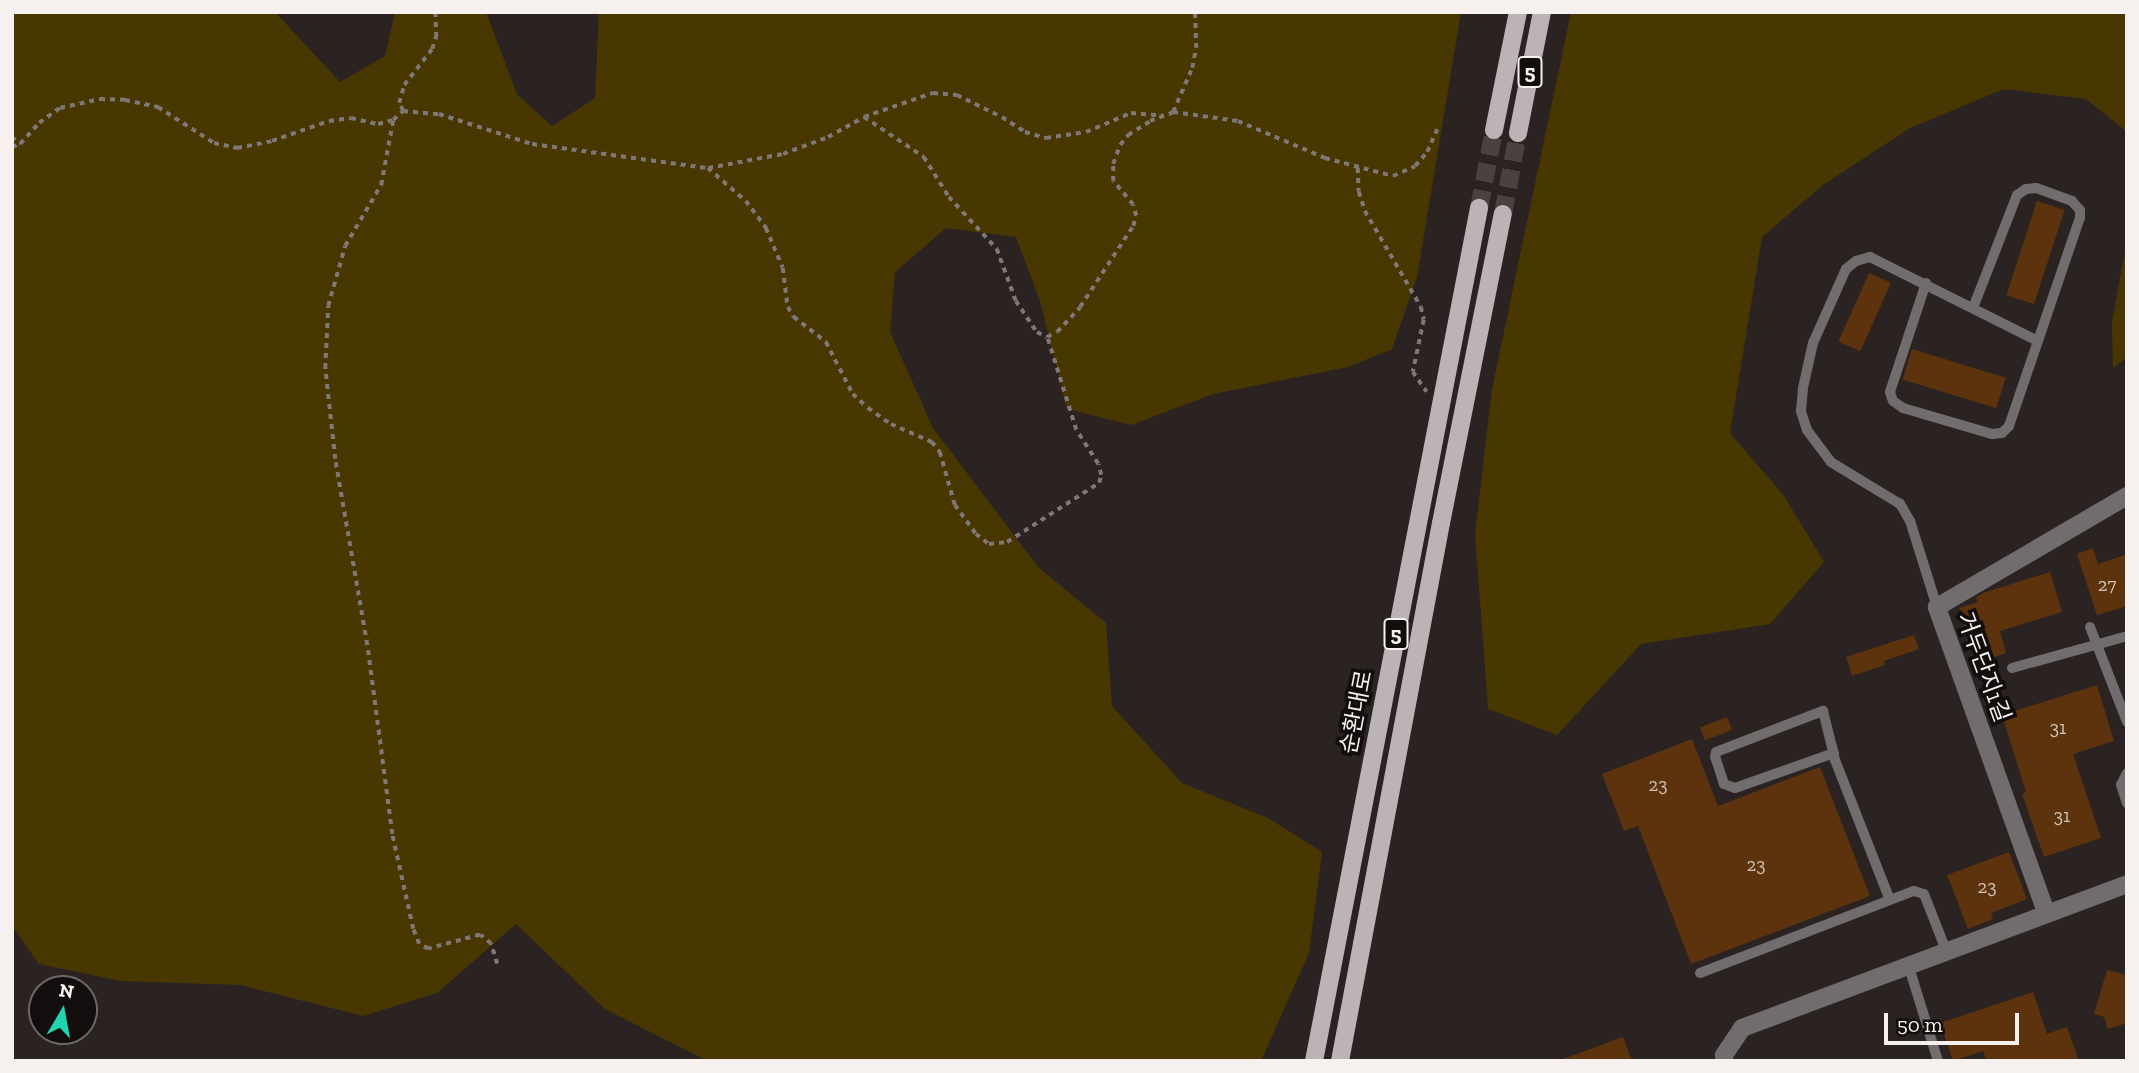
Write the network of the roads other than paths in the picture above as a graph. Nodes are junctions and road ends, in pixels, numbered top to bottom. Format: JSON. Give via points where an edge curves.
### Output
{"nodes":[{"id":1,"x":1518,"y":12,"type":"edge"},
{"id":2,"x":1542,"y":12,"type":"edge"},
{"id":3,"x":1494,"y":130,"type":"tunnel mouth"},
{"id":4,"x":1518,"y":133,"type":"tunnel mouth"},
{"id":5,"x":1479,"y":208,"type":"tunnel mouth"},
{"id":6,"x":1503,"y":214,"type":"tunnel mouth"},
{"id":7,"x":1926,"y":283,"type":"junction"},
{"id":8,"x":1973,"y":308,"type":"junction"},
{"id":9,"x":2036,"y":340,"type":"junction"},
{"id":10,"x":2127,"y":496,"type":"edge"},
{"id":11,"x":1937,"y":607,"type":"junction"},
{"id":12,"x":2090,"y":627,"type":"dead end"},
{"id":13,"x":2127,"y":636,"type":"edge"},
{"id":14,"x":2097,"y":645,"type":"junction"},
{"id":15,"x":2012,"y":668,"type":"dead end"},
{"id":16,"x":2127,"y":722,"type":"edge"},
{"id":17,"x":1834,"y":753,"type":"junction"},
{"id":18,"x":2127,"y":774,"type":"edge"},
{"id":19,"x":2127,"y":803,"type":"edge"},
{"id":20,"x":2127,"y":884,"type":"edge"},
{"id":21,"x":1890,"y":900,"type":"junction"},
{"id":22,"x":2046,"y":912,"type":"junction"},
{"id":23,"x":1946,"y":950,"type":"junction"},
{"id":24,"x":1908,"y":964,"type":"junction"},
{"id":25,"x":1700,"y":973,"type":"dead end"},
{"id":26,"x":1314,"y":1061,"type":"edge"},
{"id":27,"x":1340,"y":1061,"type":"edge"},
{"id":28,"x":1724,"y":1061,"type":"edge"},
{"id":29,"x":1938,"y":1061,"type":"edge"}],
"edges":[{"from":1,"to":3,"type":"main road","number":"5"},
{"from":2,"to":4,"type":"main road","number":"5"},
{"from":5,"to":26,"type":"main road","name":"순환대로","number":"5"},
{"from":6,"to":27,"type":"main road","number":"5"},
{"from":7,"to":8,"type":"lane"},
{"from":7,"to":9,"type":"lane","via":[[1890,392],[1903,408],[2002,433],[2010,426]]},
{"from":7,"to":11,"type":"lane","via":[[1870,257],[1846,269],[1812,343],[1801,411],[1817,447],[1830,462],[1900,503]]},
{"from":8,"to":9,"type":"lane"},
{"from":8,"to":9,"type":"lane","via":[[2017,195],[2036,188],[2072,201],[2080,209],[2080,218]]},
{"from":10,"to":11,"type":"street","name":"거두단지1길"},
{"from":11,"to":22,"type":"street","name":"거두단지1길"},
{"from":12,"to":14,"type":"lane"},
{"from":13,"to":14,"type":"lane"},
{"from":14,"to":15,"type":"lane"},
{"from":14,"to":16,"type":"lane"},
{"from":17,"to":17,"type":"lane","via":[[1822,711],[1716,752],[1715,757],[1724,784],[1735,788]]},
{"from":17,"to":21,"type":"lane"},
{"from":18,"to":19,"type":"lane","via":[[2121,785]]},
{"from":20,"to":22,"type":"street"},
{"from":21,"to":23,"type":"lane","via":[[1914,891],[1924,894]]},
{"from":21,"to":25,"type":"lane"},
{"from":22,"to":23,"type":"street"},
{"from":23,"to":24,"type":"street"},
{"from":24,"to":28,"type":"street","via":[[1742,1028]]},
{"from":24,"to":29,"type":"lane"}]}
